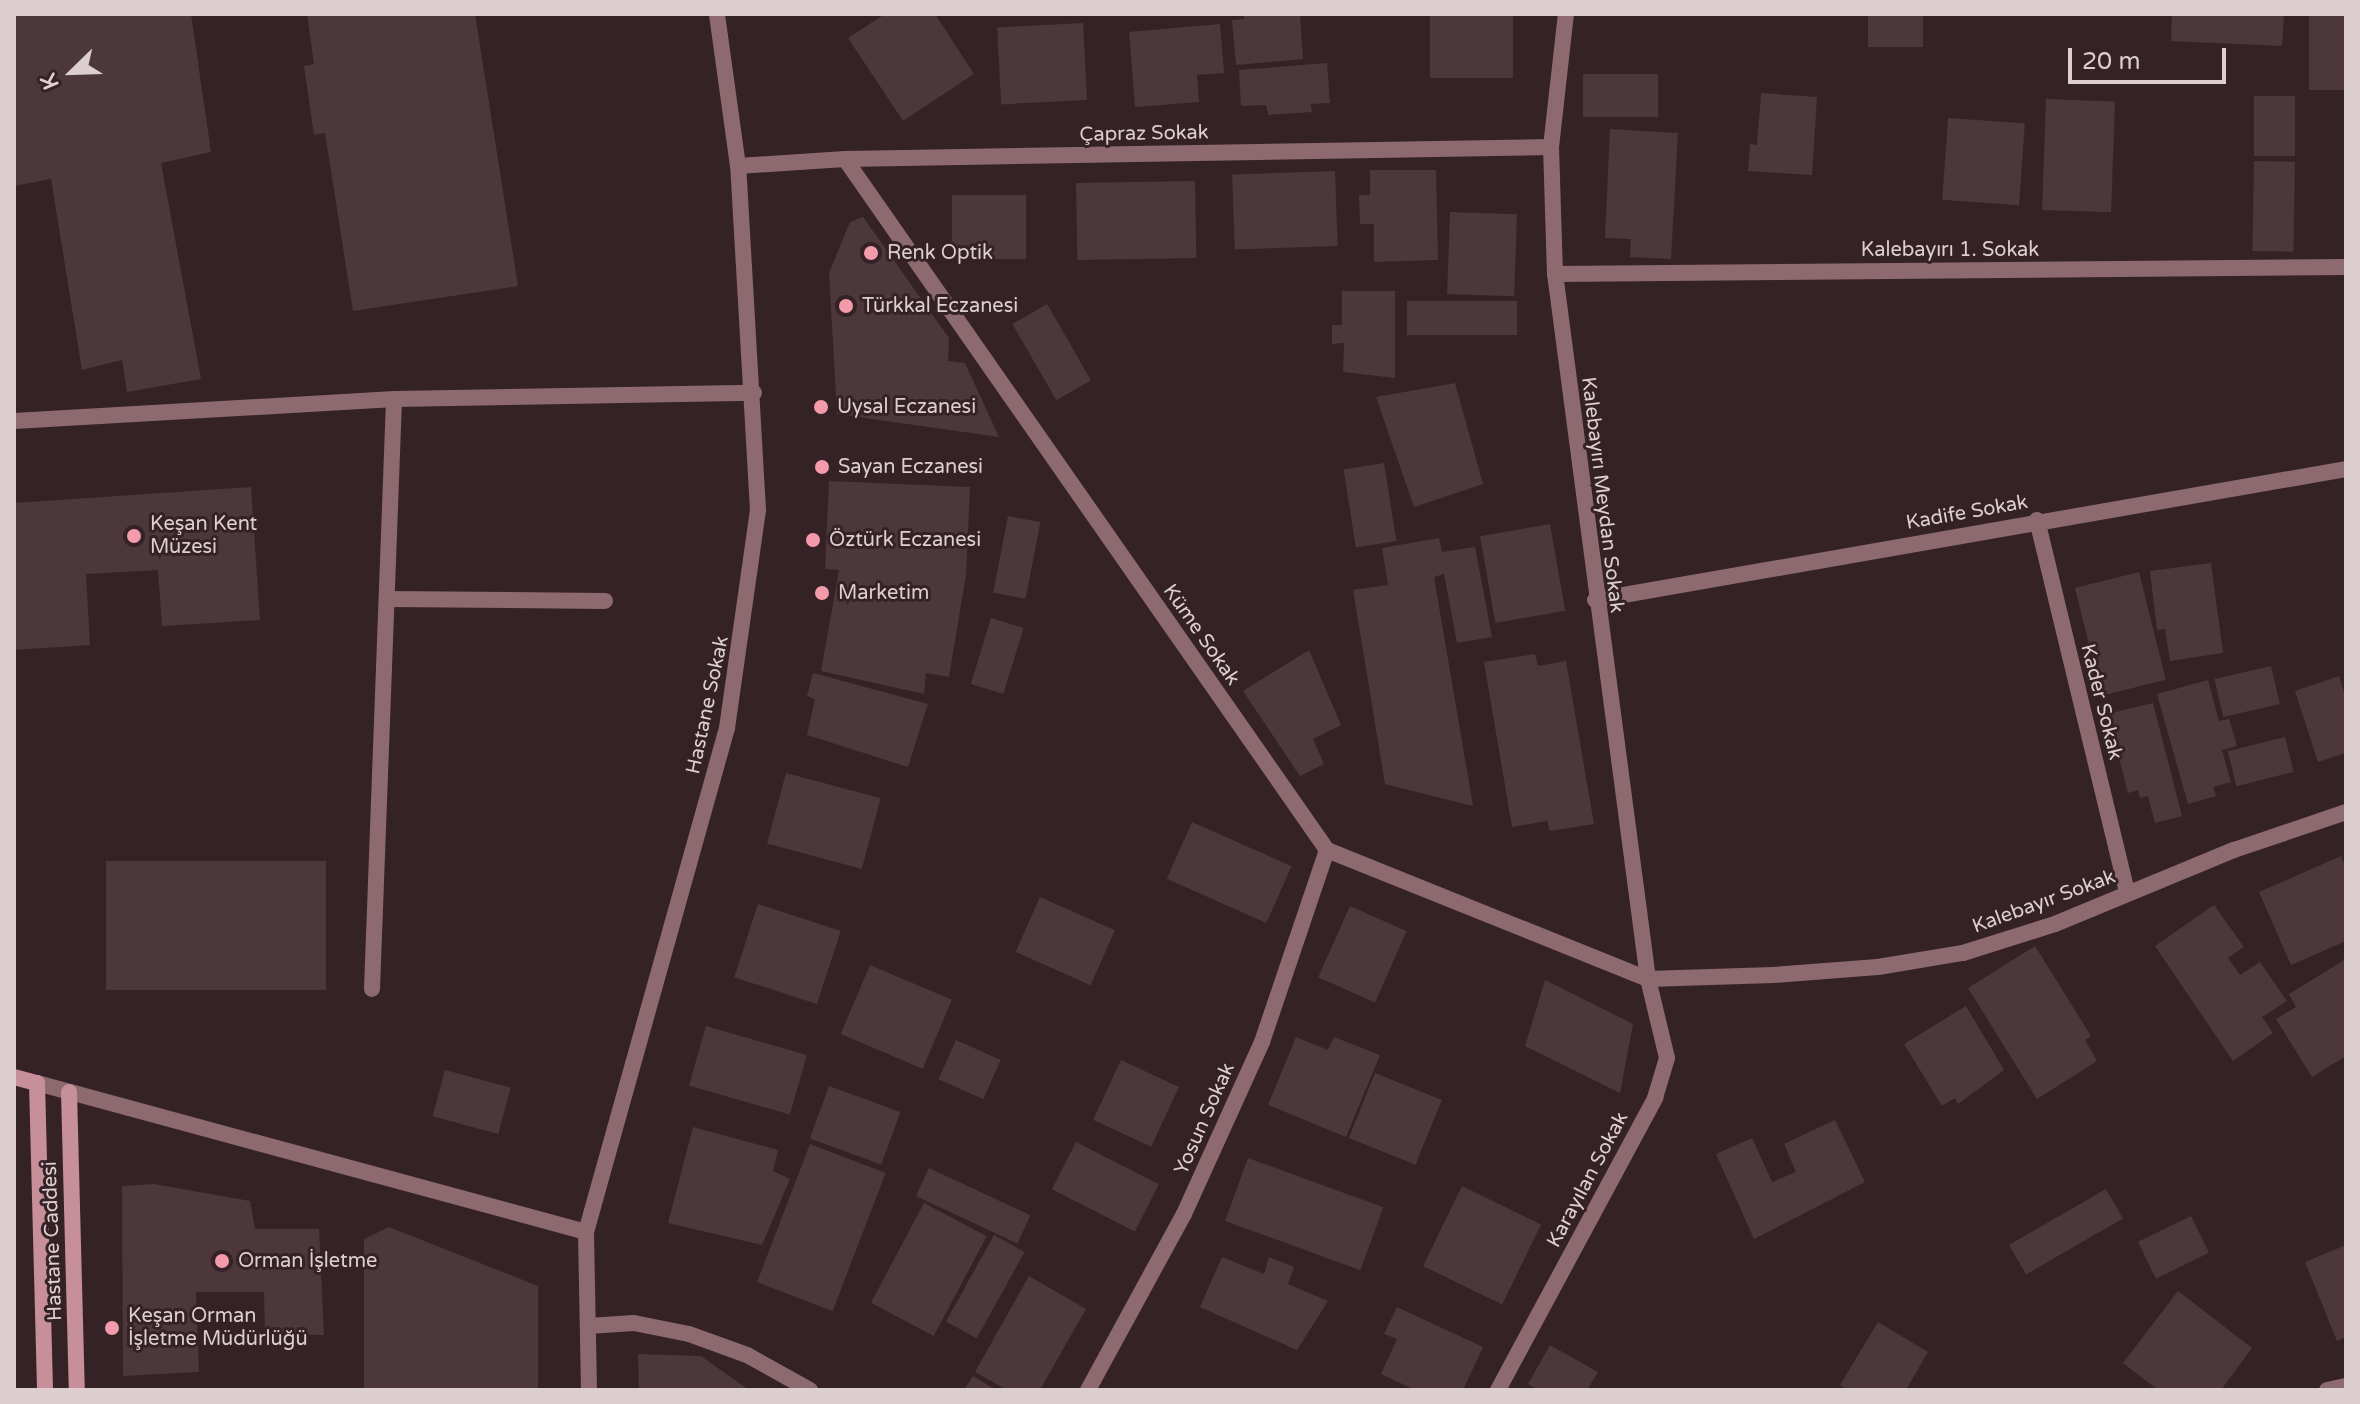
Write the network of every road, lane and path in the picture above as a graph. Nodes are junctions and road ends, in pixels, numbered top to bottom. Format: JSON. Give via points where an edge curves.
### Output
{"nodes":[{"id":1,"x":717,"y":14,"type":"edge"},
{"id":2,"x":1566,"y":14,"type":"edge"},
{"id":3,"x":1551,"y":147,"type":"junction"},
{"id":4,"x":845,"y":159,"type":"junction"},
{"id":5,"x":738,"y":166,"type":"junction"},
{"id":6,"x":2346,"y":267,"type":"edge"},
{"id":7,"x":1555,"y":274,"type":"junction"},
{"id":8,"x":754,"y":393,"type":"junction"},
{"id":9,"x":394,"y":399,"type":"junction"},
{"id":10,"x":14,"y":421,"type":"edge"},
{"id":11,"x":2346,"y":469,"type":"edge"},
{"id":12,"x":2037,"y":520,"type":"junction"},
{"id":13,"x":387,"y":599,"type":"junction"},
{"id":14,"x":1595,"y":600,"type":"junction"},
{"id":15,"x":605,"y":601,"type":"dead end"},
{"id":16,"x":2346,"y":812,"type":"edge"},
{"id":17,"x":1327,"y":850,"type":"junction"},
{"id":18,"x":2127,"y":893,"type":"junction"},
{"id":19,"x":1648,"y":979,"type":"junction"},
{"id":20,"x":372,"y":989,"type":"dead end"},
{"id":21,"x":14,"y":1077,"type":"edge"},
{"id":22,"x":37,"y":1083,"type":"junction"},
{"id":23,"x":69,"y":1092,"type":"junction"},
{"id":24,"x":586,"y":1232,"type":"junction"},
{"id":25,"x":588,"y":1326,"type":"junction"},
{"id":26,"x":2346,"y":1386,"type":"edge"},
{"id":27,"x":45,"y":1390,"type":"edge"},
{"id":28,"x":77,"y":1390,"type":"edge"},
{"id":29,"x":589,"y":1390,"type":"edge"},
{"id":30,"x":810,"y":1390,"type":"edge"},
{"id":31,"x":1088,"y":1390,"type":"edge"},
{"id":32,"x":1498,"y":1390,"type":"edge"},
{"id":33,"x":2327,"y":1390,"type":"edge"}],
"edges":[{"from":1,"to":5,"type":"street","name":"Hastane Sokak"},
{"from":2,"to":3,"type":"street","name":"Kalebayırı Meydan Sokak"},
{"from":3,"to":4,"type":"street","name":"Çapraz Sokak"},
{"from":3,"to":7,"type":"street","name":"Kalebayırı Meydan Sokak"},
{"from":4,"to":5,"type":"street","name":"Çapraz Sokak"},
{"from":4,"to":17,"type":"street","name":"Küme Sokak"},
{"from":5,"to":8,"type":"street","name":"Hastane Sokak"},
{"from":6,"to":7,"type":"street","name":"Kalebayırı 1. Sokak"},
{"from":7,"to":14,"type":"street","name":"Kalebayırı Meydan Sokak"},
{"from":8,"to":9,"type":"street"},
{"from":8,"to":24,"type":"street","name":"Hastane Sokak","via":[[758,510],[727,728]]},
{"from":9,"to":10,"type":"street"},
{"from":9,"to":13,"type":"street"},
{"from":11,"to":12,"type":"street","name":"Kadife Sokak"},
{"from":12,"to":14,"type":"street","name":"Kadife Sokak"},
{"from":12,"to":18,"type":"street","name":"Kader Sokak"},
{"from":13,"to":15,"type":"street"},
{"from":13,"to":20,"type":"street"},
{"from":14,"to":19,"type":"street","name":"Kalebayırı Meydan Sokak"},
{"from":16,"to":18,"type":"street","name":"Kalebayır Sokak"},
{"from":17,"to":19,"type":"street"},
{"from":17,"to":31,"type":"street","name":"Yosun Sokak","via":[[1262,1042],[1184,1214]]},
{"from":18,"to":19,"type":"street","name":"Kalebayır Sokak","via":[[2055,924],[1963,953],[1878,967]]},
{"from":19,"to":32,"type":"street","name":"Karayılan Sokak","via":[[1666,1043],[1666,1074]]},
{"from":21,"to":22,"type":"main road"},
{"from":22,"to":23,"type":"street"},
{"from":22,"to":27,"type":"main road","name":"Hastane Caddesi"},
{"from":23,"to":24,"type":"street"},
{"from":23,"to":28,"type":"main road","name":"Hastane Caddesi"},
{"from":24,"to":25,"type":"street","name":"Hastane Sokak"},
{"from":25,"to":29,"type":"street","name":"Hastane Sokak"},
{"from":25,"to":30,"type":"street","via":[[634,1323],[689,1334],[747,1355]]},
{"from":26,"to":33,"type":"street"}]}
